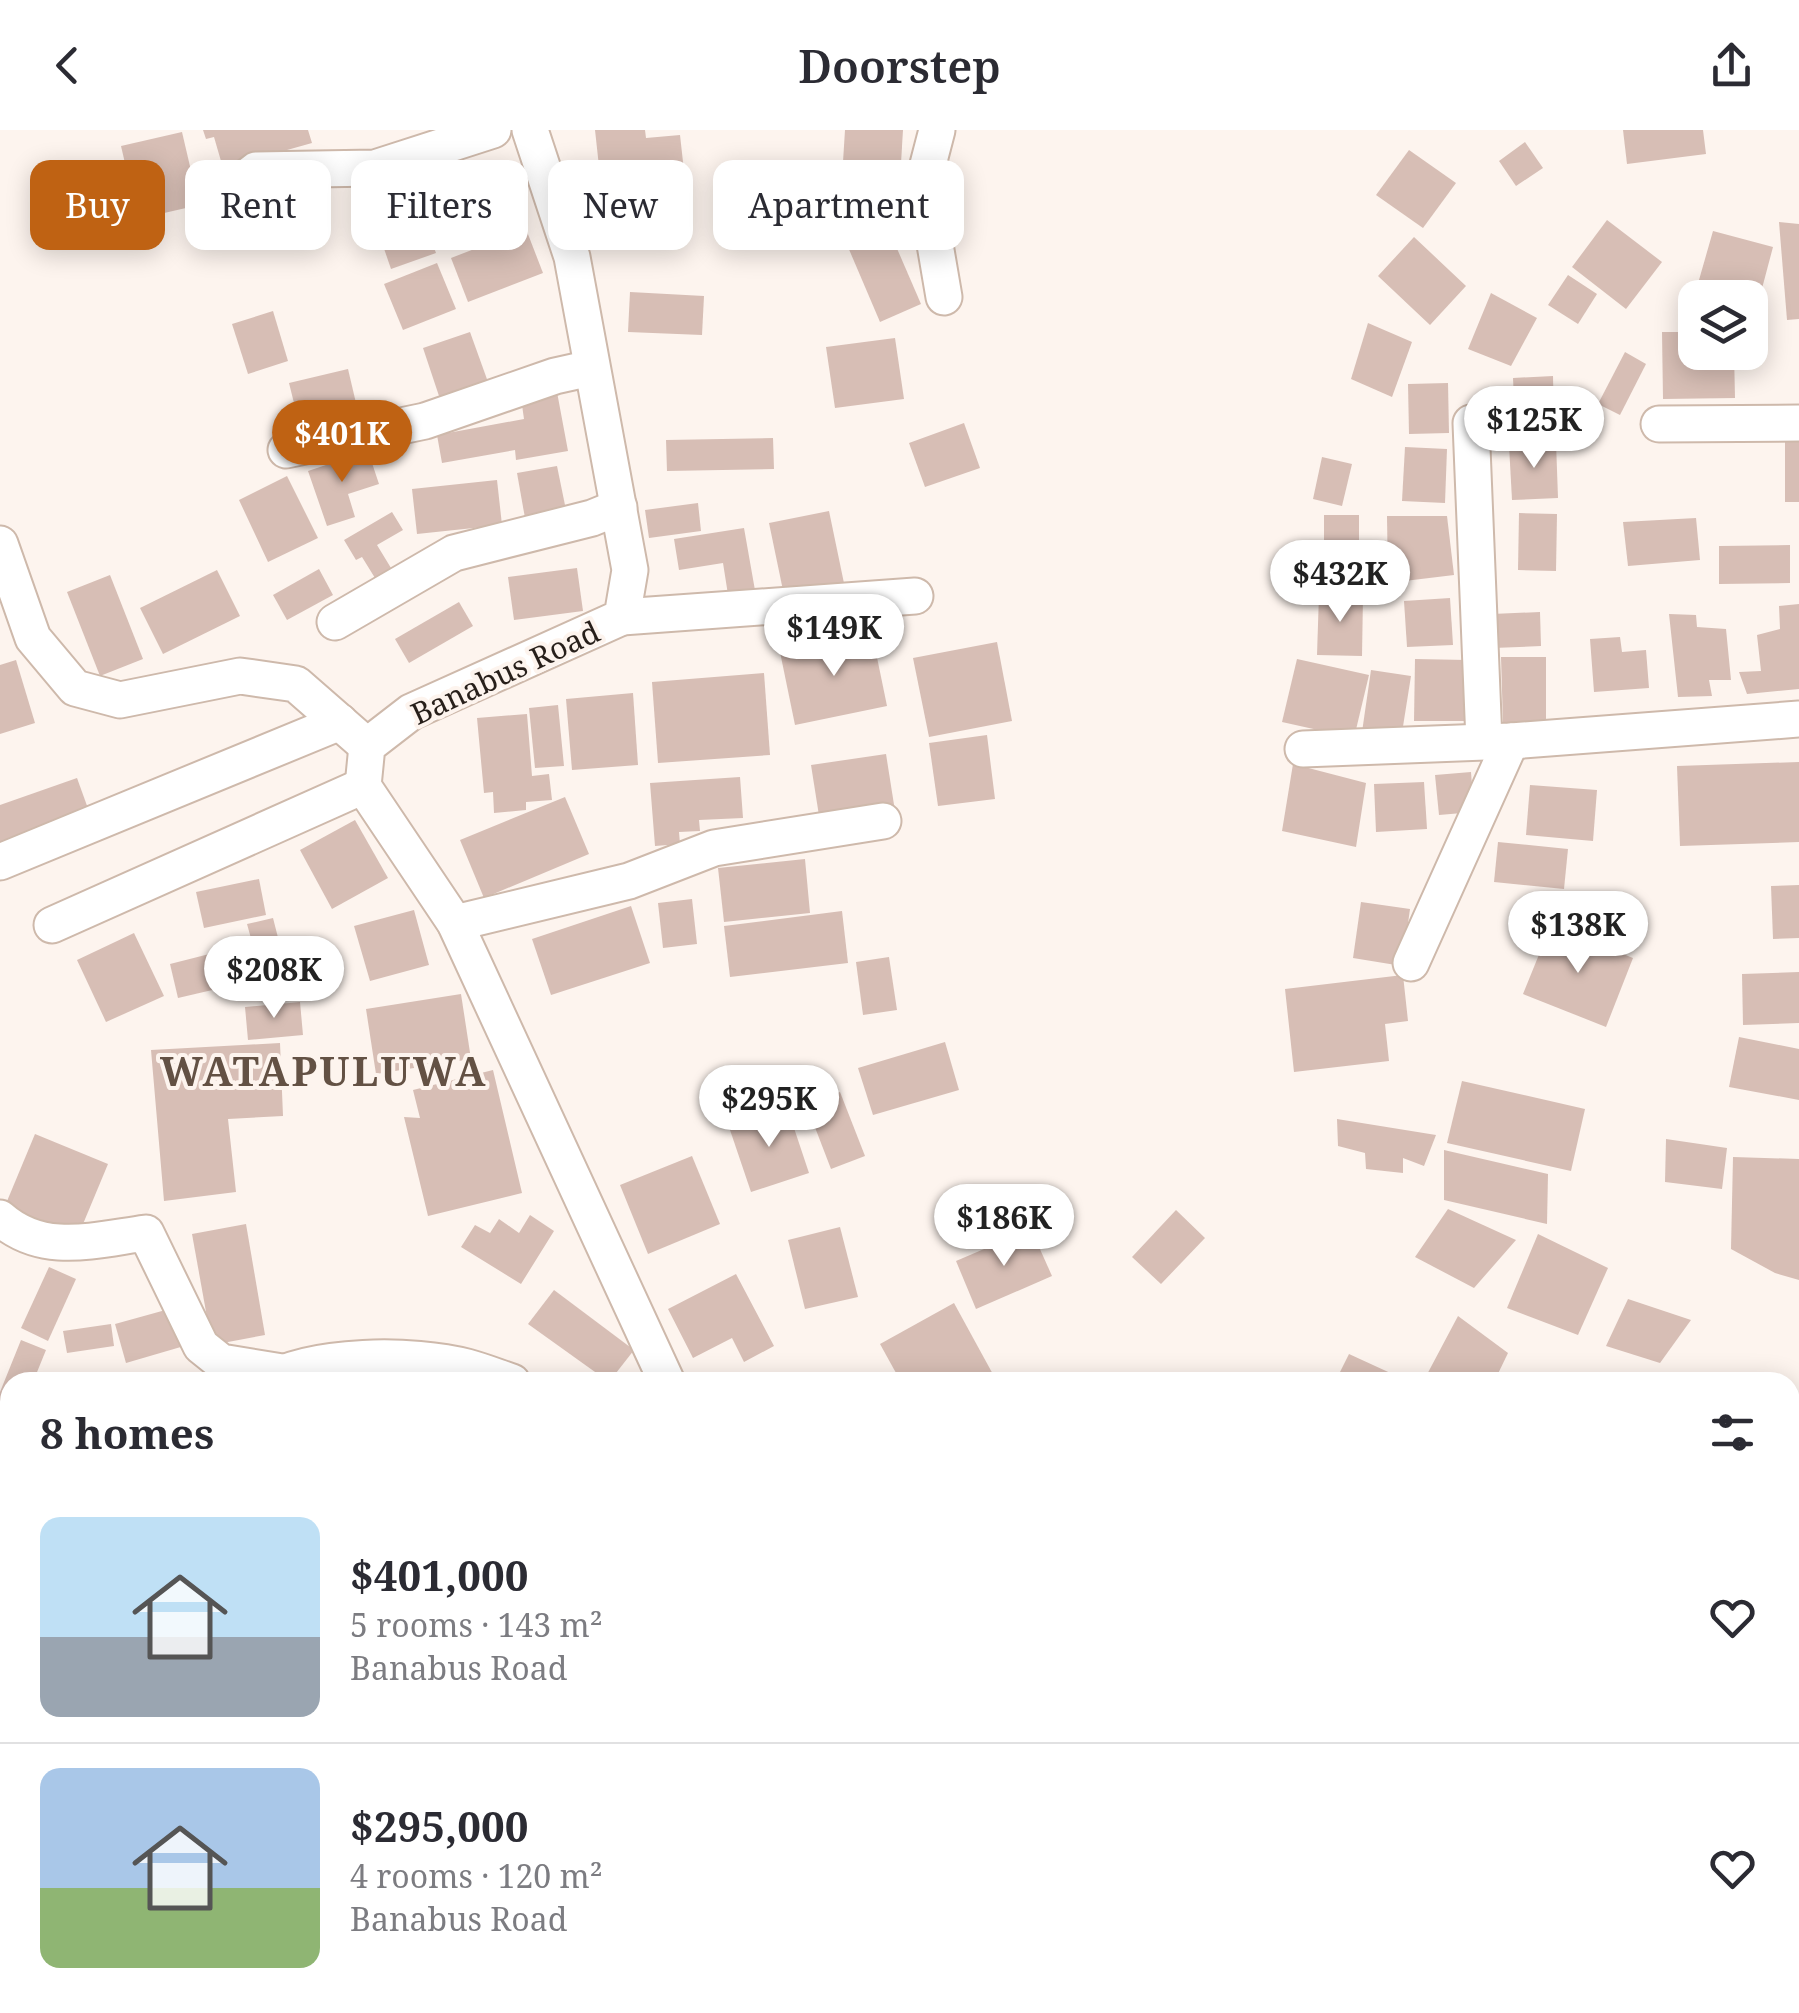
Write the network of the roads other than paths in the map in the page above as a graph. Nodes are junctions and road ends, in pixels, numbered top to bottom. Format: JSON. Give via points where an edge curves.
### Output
{"nodes":[{"id":1,"x":493,"y":130,"type":"edge"},
{"id":2,"x":530,"y":130,"type":"edge"},
{"id":3,"x":937,"y":130,"type":"edge"},
{"id":4,"x":331,"y":169,"type":"edge"},
{"id":5,"x":944,"y":297,"type":"dead end"},
{"id":6,"x":592,"y":368,"type":"junction"},
{"id":7,"x":1799,"y":423,"type":"edge"},
{"id":8,"x":1470,"y":424,"type":"dead end"},
{"id":9,"x":1658,"y":424,"type":"dead end"},
{"id":10,"x":286,"y":450,"type":"dead end"},
{"id":11,"x":619,"y":507,"type":"junction"},
{"id":12,"x":0,"y":544,"type":"edge"},
{"id":13,"x":916,"y":596,"type":"dead end"},
{"id":14,"x":622,"y":617,"type":"junction"},
{"id":15,"x":335,"y":622,"type":"dead end"},
{"id":16,"x":1799,"y":719,"type":"edge"},
{"id":17,"x":340,"y":722,"type":"junction"},
{"id":18,"x":1498,"y":741,"type":"junction"},
{"id":19,"x":367,"y":746,"type":"junction"},
{"id":20,"x":1302,"y":749,"type":"dead end"},
{"id":21,"x":363,"y":786,"type":"junction"},
{"id":22,"x":882,"y":821,"type":"dead end"},
{"id":23,"x":0,"y":862,"type":"edge"},
{"id":24,"x":456,"y":923,"type":"junction"},
{"id":25,"x":52,"y":925,"type":"dead end"},
{"id":26,"x":1411,"y":963,"type":"dead end"},
{"id":27,"x":3,"y":1227,"type":"edge"},
{"id":28,"x":256,"y":1372,"type":"edge"},
{"id":29,"x":295,"y":1372,"type":"edge"},
{"id":30,"x":482,"y":1372,"type":"edge"},
{"id":31,"x":662,"y":1372,"type":"edge"}],
"edges":[{"from":1,"to":4,"type":"street","via":[[375,168]]},
{"from":2,"to":6,"type":"street","name":"Banabus Road","via":[[572,258]]},
{"from":3,"to":5,"type":"street","via":[[924,180]]},
{"from":6,"to":10,"type":"street","via":[[425,420]]},
{"from":6,"to":11,"type":"street","name":"Banabus Road"},
{"from":7,"to":9,"type":"street"},
{"from":8,"to":18,"type":"street"},
{"from":11,"to":14,"type":"street","name":"Banabus Road","via":[[630,570]]},
{"from":11,"to":15,"type":"street","via":[[454,553]]},
{"from":12,"to":17,"type":"street","via":[[33,638],[75,688],[120,700],[240,676],[296,684]]},
{"from":13,"to":14,"type":"street"},
{"from":14,"to":19,"type":"street","name":"Banabus Road","via":[[412,712]]},
{"from":16,"to":18,"type":"street"},
{"from":17,"to":19,"type":"street"},
{"from":17,"to":23,"type":"street"},
{"from":18,"to":20,"type":"street"},
{"from":18,"to":26,"type":"street"},
{"from":19,"to":21,"type":"street"},
{"from":21,"to":24,"type":"street"},
{"from":21,"to":25,"type":"street"},
{"from":22,"to":24,"type":"street","via":[[714,848],[629,881]]},
{"from":24,"to":31,"type":"street"},
{"from":27,"to":28,"type":"street","via":[[53,1244],[146,1233],[201,1346],[221,1362]]},
{"from":29,"to":30,"type":"street","via":[[366,1356]]}]}
